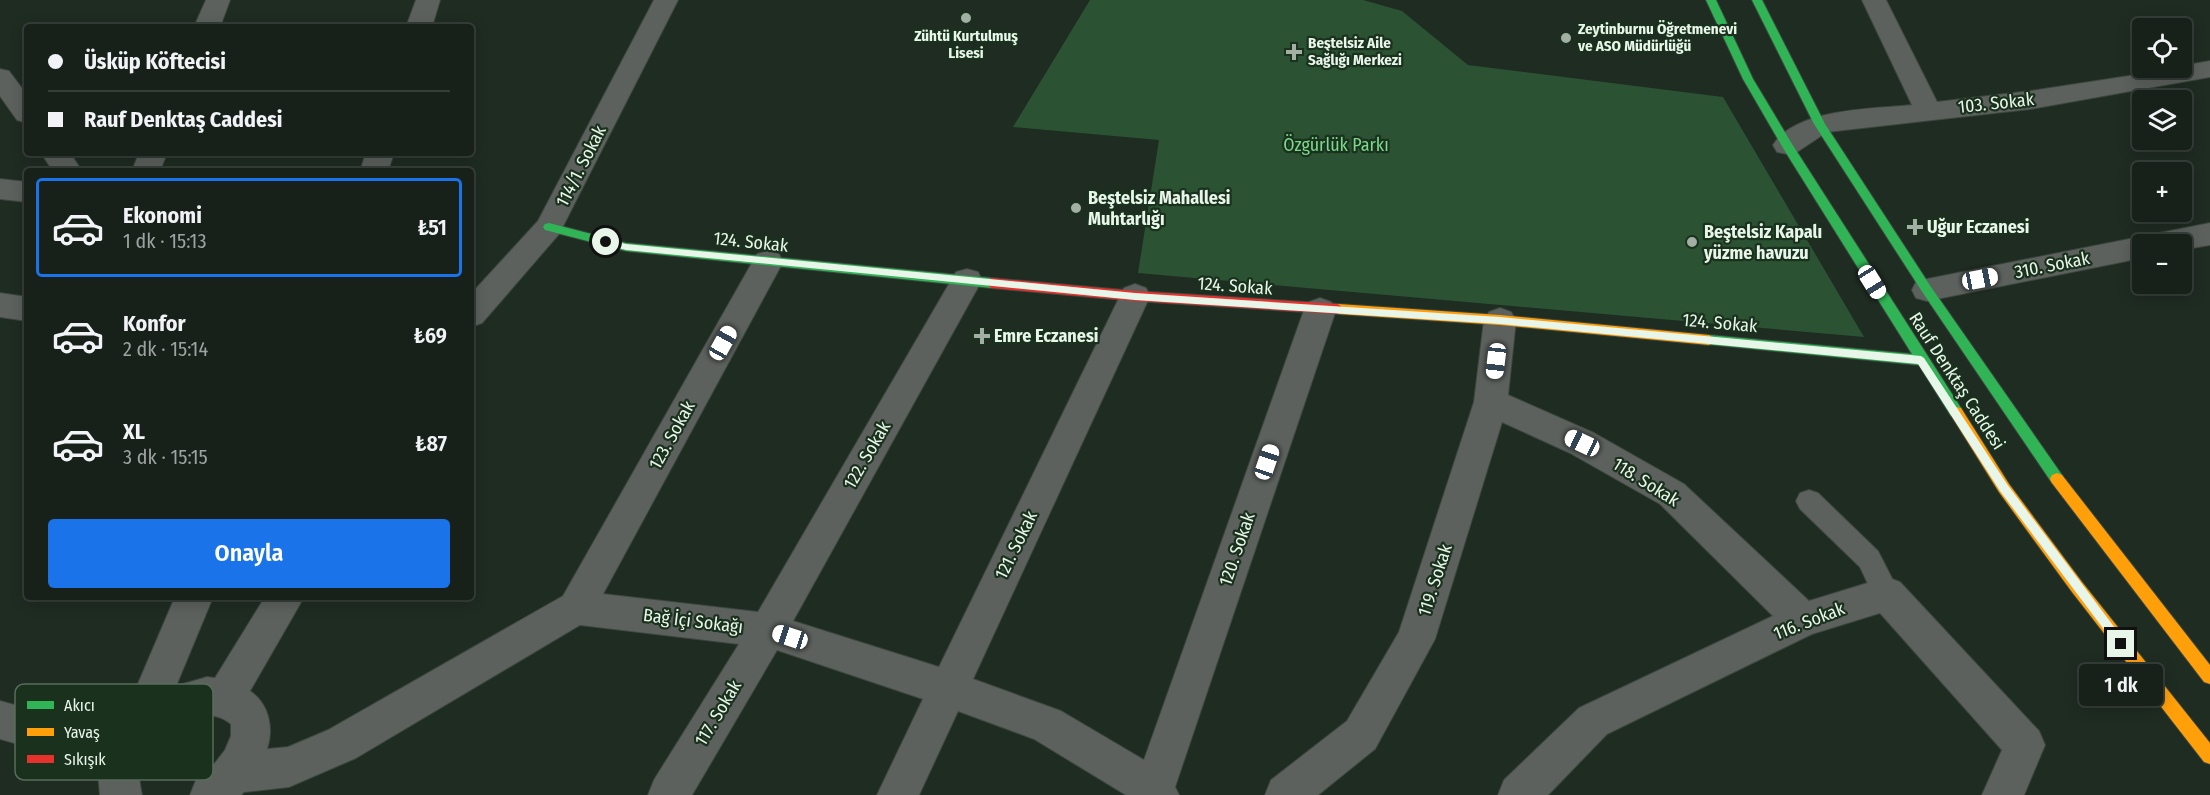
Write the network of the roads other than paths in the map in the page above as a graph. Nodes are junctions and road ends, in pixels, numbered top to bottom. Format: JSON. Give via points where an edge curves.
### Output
{"nodes":[{"id":1,"x":218,"y":0,"type":"edge"},
{"id":2,"x":428,"y":0,"type":"edge"},
{"id":3,"x":666,"y":0,"type":"edge"},
{"id":4,"x":1711,"y":0,"type":"edge"},
{"id":5,"x":1757,"y":0,"type":"edge"},
{"id":6,"x":1874,"y":0,"type":"edge"},
{"id":7,"x":208,"y":24,"type":"edge"},
{"id":8,"x":420,"y":24,"type":"edge"},
{"id":9,"x":2210,"y":69,"type":"edge"},
{"id":10,"x":0,"y":77,"type":"edge"},
{"id":11,"x":24,"y":110,"type":"edge"},
{"id":12,"x":1928,"y":110,"type":"junction"},
{"id":13,"x":1820,"y":124,"type":"junction"},
{"id":14,"x":1786,"y":145,"type":"junction"},
{"id":15,"x":0,"y":189,"type":"edge"},
{"id":16,"x":24,"y":192,"type":"edge"},
{"id":17,"x":549,"y":227,"type":"junction"},
{"id":18,"x":2210,"y":234,"type":"edge"},
{"id":19,"x":2192,"y":237,"type":"edge"},
{"id":20,"x":2132,"y":250,"type":"edge"},
{"id":21,"x":768,"y":262,"type":"junction"},
{"id":22,"x":967,"y":280,"type":"junction"},
{"id":23,"x":1927,"y":290,"type":"junction"},
{"id":24,"x":1135,"y":296,"type":"junction"},
{"id":25,"x":1320,"y":310,"type":"junction"},
{"id":26,"x":474,"y":312,"type":"edge"},
{"id":27,"x":1500,"y":320,"type":"junction"},
{"id":28,"x":1921,"y":360,"type":"junction"},
{"id":29,"x":1491,"y":402,"type":"junction"},
{"id":30,"x":1809,"y":501,"type":"dead end"},
{"id":31,"x":1887,"y":594,"type":"junction"},
{"id":32,"x":193,"y":600,"type":"edge"},
{"id":33,"x":283,"y":600,"type":"edge"},
{"id":34,"x":576,"y":608,"type":"junction"},
{"id":35,"x":1803,"y":620,"type":"junction"},
{"id":36,"x":768,"y":630,"type":"junction"},
{"id":37,"x":2210,"y":677,"type":"edge"},
{"id":38,"x":156,"y":684,"type":"edge"},
{"id":39,"x":947,"y":688,"type":"junction"},
{"id":40,"x":213,"y":696,"type":"edge"},
{"id":41,"x":225,"y":697,"type":"junction"},
{"id":42,"x":0,"y":720,"type":"edge"},
{"id":43,"x":15,"y":723,"type":"edge"},
{"id":44,"x":2210,"y":756,"type":"edge"},
{"id":45,"x":119,"y":780,"type":"edge"},
{"id":46,"x":217,"y":789,"type":"edge"},
{"id":47,"x":1156,"y":792,"type":"edge"},
{"id":48,"x":121,"y":795,"type":"edge"},
{"id":49,"x":669,"y":795,"type":"edge"},
{"id":50,"x":898,"y":795,"type":"edge"},
{"id":51,"x":1286,"y":795,"type":"edge"},
{"id":52,"x":1519,"y":795,"type":"edge"},
{"id":53,"x":2003,"y":795,"type":"edge"}],
"edges":[{"from":1,"to":7,"type":"street"},
{"from":2,"to":8,"type":"street"},
{"from":3,"to":17,"type":"street","name":"114/1. Sokak"},
{"from":4,"to":14,"type":"main road","name":"Rauf Denktaş Caddesi"},
{"from":5,"to":13,"type":"main road","name":"Rauf Denktaş Caddesi"},
{"from":6,"to":12,"type":"street"},
{"from":9,"to":12,"type":"street","name":"103. Sokak","via":[[2030,100]]},
{"from":10,"to":11,"type":"street"},
{"from":12,"to":13,"type":"street","name":"103. Sokak"},
{"from":13,"to":14,"type":"street","name":"103. Sokak"},
{"from":13,"to":23,"type":"main road","name":"Rauf Denktaş Caddesi"},
{"from":14,"to":28,"type":"main road","name":"Rauf Denktaş Caddesi"},
{"from":15,"to":16,"type":"street"},
{"from":17,"to":21,"type":"main road","name":"124. Sokak","via":[[626,247]]},
{"from":17,"to":26,"type":"street","name":"114/1. Sokak"},
{"from":18,"to":19,"type":"street"},
{"from":20,"to":23,"type":"street","name":"310. Sokak"},
{"from":21,"to":22,"type":"main road","name":"124. Sokak"},
{"from":21,"to":34,"type":"street","name":"123. Sokak"},
{"from":22,"to":24,"type":"main road","name":"124. Sokak"},
{"from":22,"to":36,"type":"street","name":"122. Sokak"},
{"from":23,"to":37,"type":"main road","name":"Rauf Denktaş Caddesi","via":[[2041,458]]},
{"from":24,"to":25,"type":"main road","name":"124. Sokak"},
{"from":24,"to":39,"type":"street","name":"121. Sokak"},
{"from":25,"to":27,"type":"main road","name":"124. Sokak"},
{"from":25,"to":47,"type":"street","name":"120. Sokak"},
{"from":27,"to":28,"type":"main road","name":"124. Sokak"},
{"from":27,"to":29,"type":"street","name":"119. Sokak"},
{"from":28,"to":44,"type":"main road","name":"Rauf Denktaş Caddesi","via":[[2004,488]]},
{"from":29,"to":35,"type":"street","name":"118. Sokak","via":[[1582,443],[1672,494]]},
{"from":29,"to":51,"type":"street","name":"119. Sokak","via":[[1416,639],[1361,735]]},
{"from":30,"to":31,"type":"lane","via":[[1869,559]]},
{"from":31,"to":35,"type":"street","name":"116. Sokak"},
{"from":31,"to":53,"type":"street","via":[[2025,745]]},
{"from":32,"to":38,"type":"street"},
{"from":33,"to":41,"type":"street"},
{"from":34,"to":36,"type":"street","name":"Bağ İçi Sokağı"},
{"from":34,"to":46,"type":"street","via":[[342,744],[289,767]]},
{"from":35,"to":52,"type":"street","name":"116. Sokak","via":[[1593,721]]},
{"from":36,"to":39,"type":"street","name":"Bağ İçi Sokağı"},
{"from":36,"to":49,"type":"street","name":"117. Sokak"},
{"from":39,"to":47,"type":"street","name":"Bağ İçi Sokağı","via":[[1047,725]]},
{"from":39,"to":50,"type":"street","name":"121. Sokak"},
{"from":40,"to":41,"type":"street"},
{"from":41,"to":46,"type":"street","via":[[240,704],[250,717],[252,734],[246,754]]},
{"from":42,"to":43,"type":"street"},
{"from":45,"to":48,"type":"street"}]}
